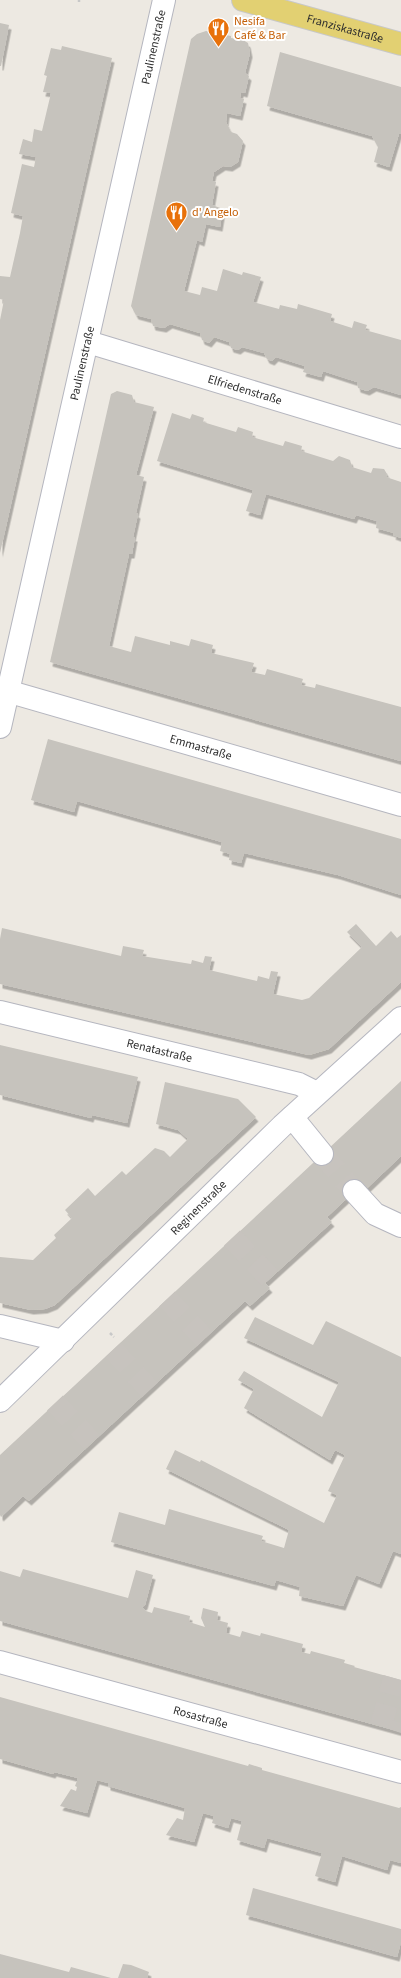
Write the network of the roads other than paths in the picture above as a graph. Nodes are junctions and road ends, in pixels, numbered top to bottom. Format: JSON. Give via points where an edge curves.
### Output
{"nodes":[{"id":1,"x":164,"y":0,"type":"edge"},
{"id":2,"x":243,"y":0,"type":"edge"},
{"id":3,"x":401,"y":44,"type":"edge"},
{"id":4,"x":88,"y":342,"type":"junction"},
{"id":5,"x":401,"y":438,"type":"edge"},
{"id":6,"x":4,"y":690,"type":"edge"},
{"id":7,"x":0,"y":727,"type":"edge"},
{"id":8,"x":401,"y":805,"type":"edge"},
{"id":9,"x":0,"y":1012,"type":"edge"},
{"id":10,"x":401,"y":1018,"type":"edge"},
{"id":11,"x":317,"y":1093,"type":"junction"},
{"id":12,"x":292,"y":1116,"type":"junction"},
{"id":13,"x":322,"y":1154,"type":"tunnel mouth"},
{"id":14,"x":354,"y":1191,"type":"tunnel mouth"},
{"id":15,"x":401,"y":1226,"type":"edge"},
{"id":16,"x":0,"y":1326,"type":"edge"},
{"id":17,"x":63,"y":1341,"type":"junction"},
{"id":18,"x":0,"y":1401,"type":"edge"},
{"id":19,"x":0,"y":1662,"type":"edge"},
{"id":20,"x":401,"y":1772,"type":"edge"}],
"edges":[{"from":1,"to":4,"type":"street","name":"Paulinenstraße"},
{"from":2,"to":3,"type":"main road","name":"Franziskastraße"},
{"from":4,"to":5,"type":"street","name":"Elfriedenstraße"},
{"from":4,"to":6,"type":"street","name":"Paulinenstraße"},
{"from":6,"to":7,"type":"street","name":"Paulinenstraße"},
{"from":6,"to":8,"type":"street","name":"Emmastraße"},
{"from":9,"to":11,"type":"street","name":"Renatastraße","via":[[299,1084]]},
{"from":10,"to":11,"type":"street","name":"Reginenstraße"},
{"from":11,"to":12,"type":"street","name":"Reginenstraße"},
{"from":12,"to":13,"type":"street"},
{"from":12,"to":17,"type":"street","name":"Reginenstraße"},
{"from":14,"to":15,"type":"street","via":[[375,1214]]},
{"from":16,"to":17,"type":"street"},
{"from":17,"to":18,"type":"street","name":"Reginenstraße"},
{"from":19,"to":20,"type":"street","name":"Rosastraße"}]}
